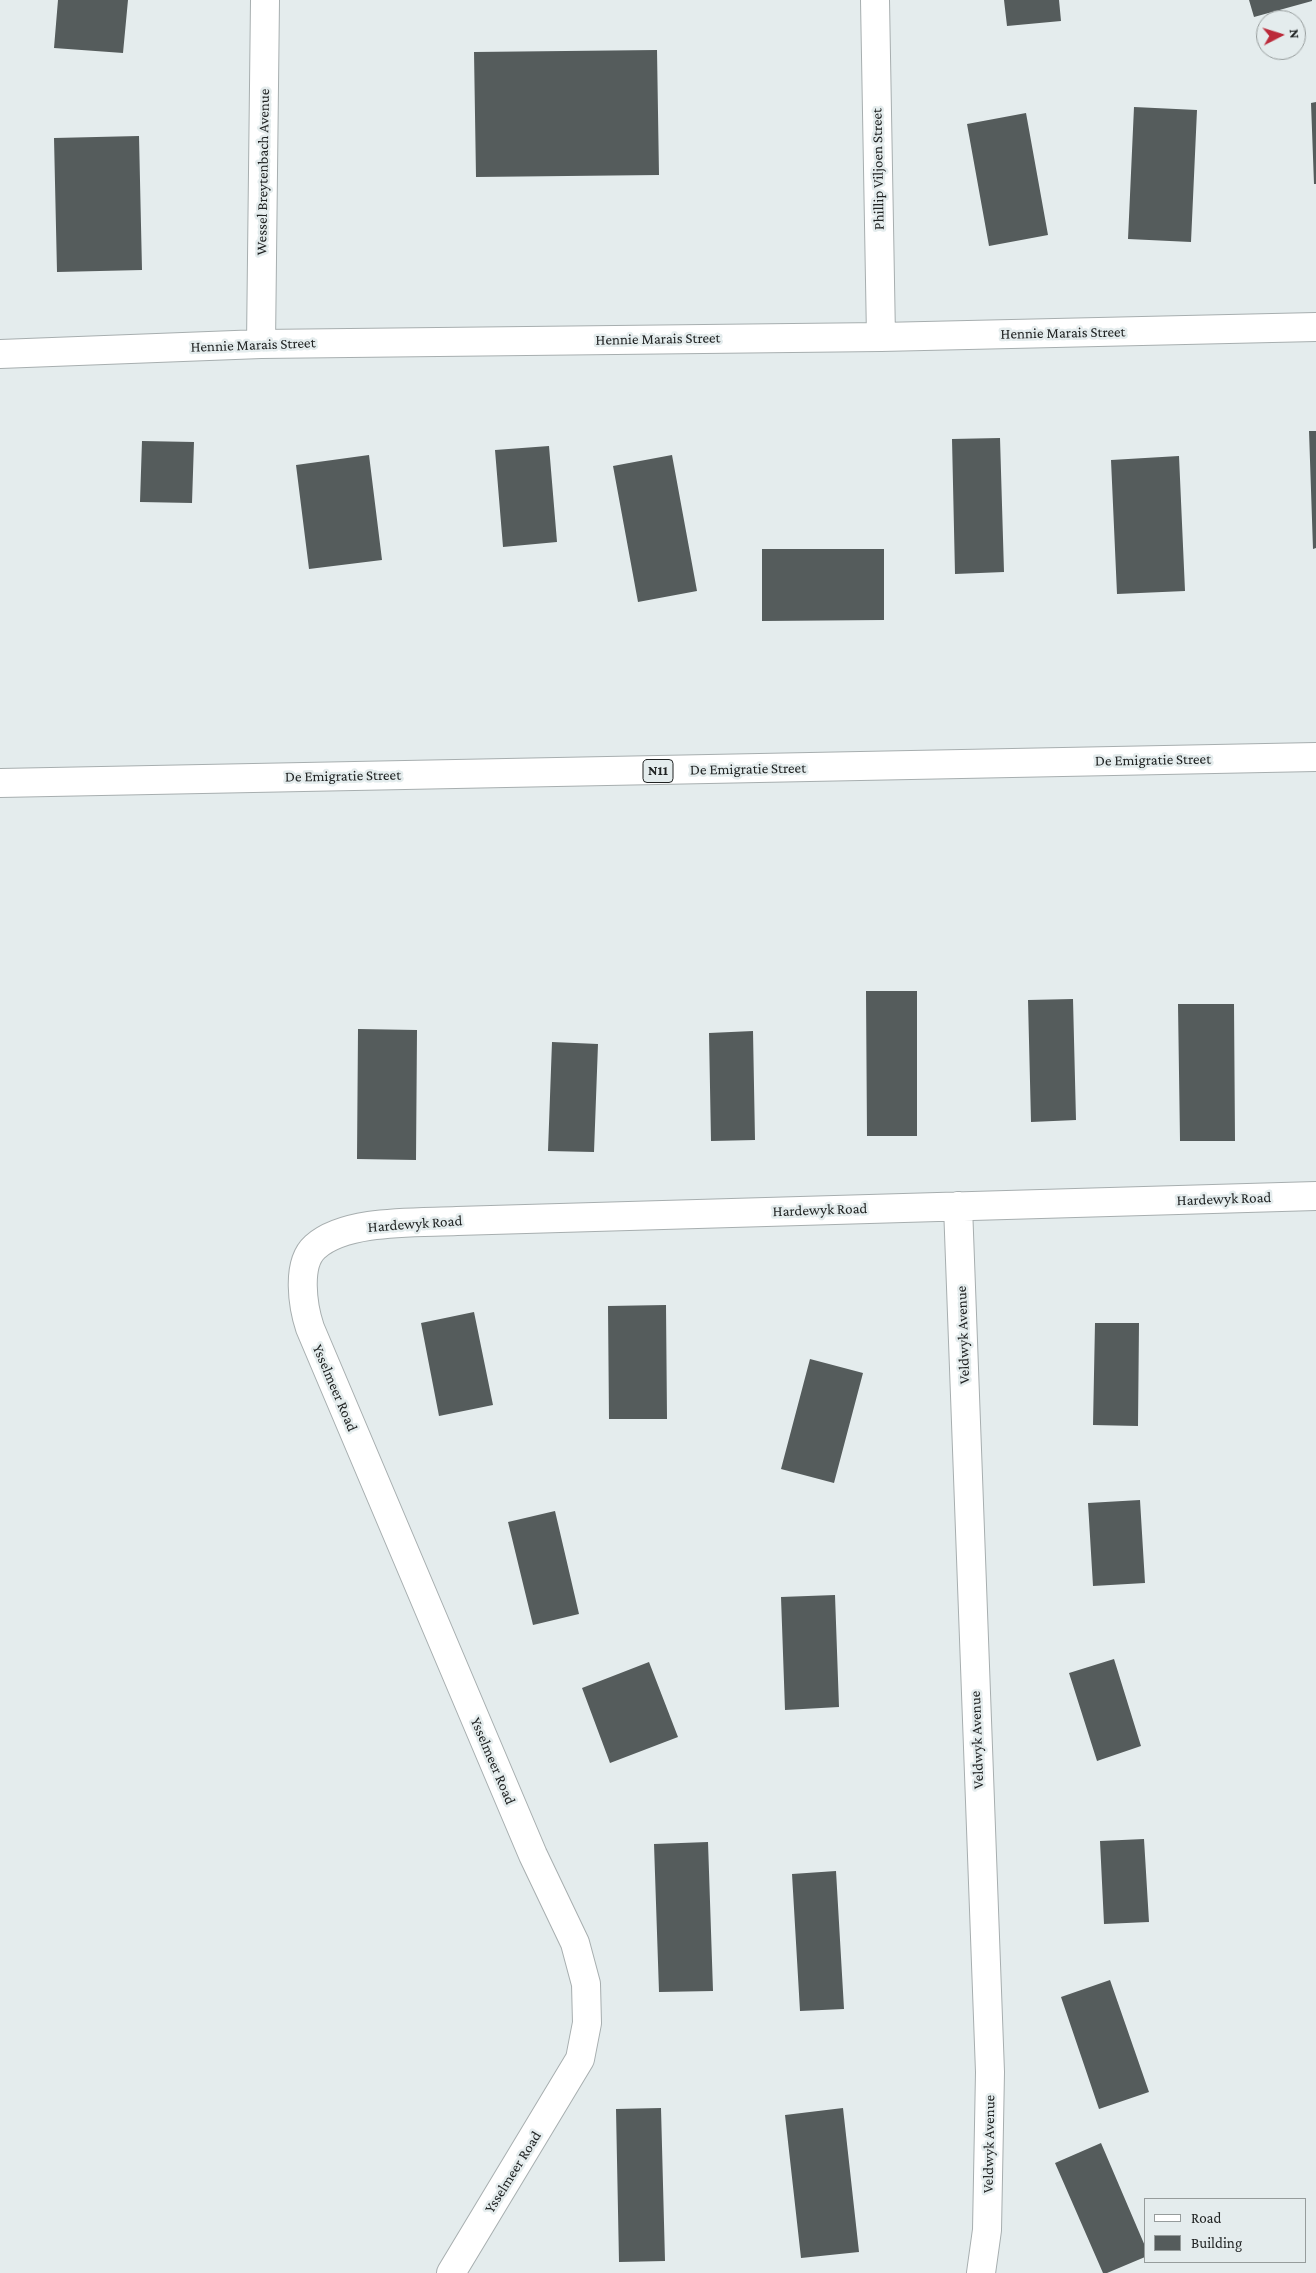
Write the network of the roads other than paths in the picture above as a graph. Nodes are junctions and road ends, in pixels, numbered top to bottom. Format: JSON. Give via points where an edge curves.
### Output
{"nodes":[{"id":1,"x":265,"y":0,"type":"edge"},
{"id":2,"x":875,"y":0,"type":"edge"},
{"id":3,"x":1316,"y":327,"type":"edge"},
{"id":4,"x":881,"y":337,"type":"junction"},
{"id":5,"x":261,"y":344,"type":"junction"},
{"id":6,"x":0,"y":354,"type":"edge"},
{"id":7,"x":1316,"y":757,"type":"edge"},
{"id":8,"x":0,"y":783,"type":"edge"},
{"id":9,"x":1316,"y":1196,"type":"edge"},
{"id":10,"x":958,"y":1206,"type":"junction"},
{"id":11,"x":325,"y":1239,"type":"joint"},
{"id":12,"x":451,"y":2273,"type":"edge"},
{"id":13,"x":981,"y":2273,"type":"edge"}],
"edges":[{"from":1,"to":5,"type":"main road","name":"Wessel Breytenbach Avenue"},
{"from":2,"to":4,"type":"main road","name":"Phillip Viljoen Street"},
{"from":3,"to":4,"type":"main road","name":"Hennie Marais Street"},
{"from":4,"to":5,"type":"main road","name":"Hennie Marais Street"},
{"from":5,"to":6,"type":"main road","name":"Hennie Marais Street"},
{"from":7,"to":8,"type":"main road","name":"De Emigratie Street","number":"N11"},
{"from":9,"to":10,"type":"main road","name":"Hardewyk Road"},
{"from":10,"to":11,"type":"main road","name":"Hardewyk Road","via":[[457,1221],[372,1226],[346,1230]]},
{"from":10,"to":13,"type":"main road","name":"Veldwyk Avenue","via":[[990,2072],[987,2230]]},
{"from":11,"to":12,"type":"main road","name":"Ysselmeer Road","via":[[313,1248],[305,1266],[302,1288],[310,1328],[533,1855],[575,1943],[586,1984],[586,2023],[580,2059]]}]}
